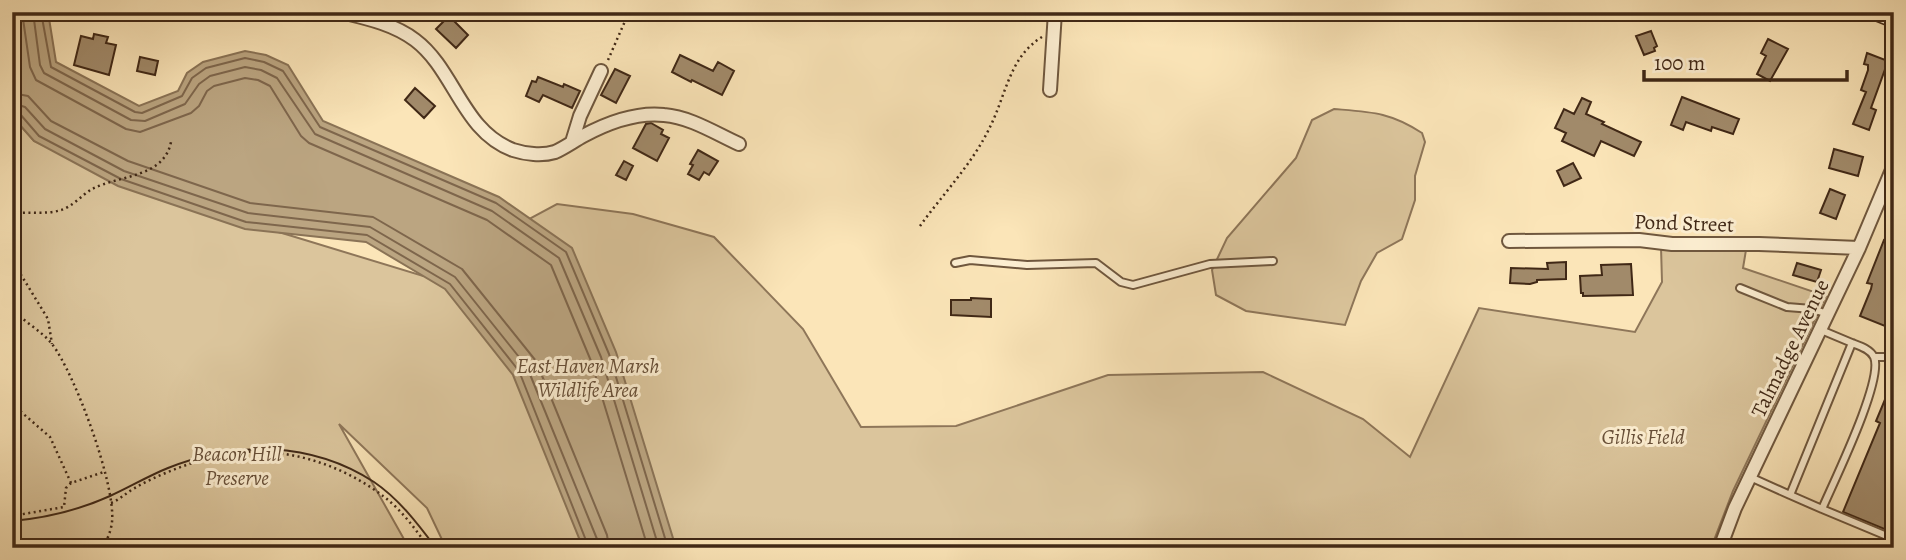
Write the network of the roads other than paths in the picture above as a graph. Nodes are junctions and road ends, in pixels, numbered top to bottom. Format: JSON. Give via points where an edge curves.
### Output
{"nodes":[{"id":1,"x":341,"y":12,"type":"edge"},
{"id":2,"x":1055,"y":12,"type":"edge"},
{"id":3,"x":1879,"y":12,"type":"edge"},
{"id":4,"x":1894,"y":18,"type":"edge"},
{"id":5,"x":601,"y":71,"type":"road end"},
{"id":6,"x":1050,"y":90,"type":"dead end"},
{"id":7,"x":572,"y":142,"type":"junction"},
{"id":8,"x":739,"y":144,"type":"dead end"},
{"id":9,"x":1894,"y":165,"type":"edge"},
{"id":10,"x":1509,"y":241,"type":"dead end"},
{"id":11,"x":1859,"y":248,"type":"junction"},
{"id":12,"x":1273,"y":261,"type":"dead end"},
{"id":13,"x":955,"y":263,"type":"dead end"},
{"id":14,"x":1740,"y":288,"type":"dead end"},
{"id":15,"x":1828,"y":314,"type":"junction"},
{"id":16,"x":1821,"y":330,"type":"junction"},
{"id":17,"x":1852,"y":343,"type":"junction"},
{"id":18,"x":1894,"y":357,"type":"edge"},
{"id":19,"x":1874,"y":358,"type":"junction"},
{"id":20,"x":1750,"y":477,"type":"junction"},
{"id":21,"x":1790,"y":495,"type":"junction"},
{"id":22,"x":1822,"y":509,"type":"junction"},
{"id":23,"x":1894,"y":538,"type":"edge"},
{"id":24,"x":1720,"y":548,"type":"edge"}],
"edges":[{"from":1,"to":7,"type":"street","via":[[390,26],[418,41],[476,122],[498,143],[528,154],[554,152]]},
{"from":2,"to":6,"type":"street"},
{"from":3,"to":4,"type":"main road"},
{"from":5,"to":7,"type":"street"},
{"from":7,"to":8,"type":"street","via":[[617,121],[663,115],[681,118]]},
{"from":9,"to":11,"type":"street","name":"Talmadge Avenue"},
{"from":10,"to":11,"type":"street","name":"Pond Street","via":[[1639,240]]},
{"from":11,"to":15,"type":"street","name":"Talmadge Avenue"},
{"from":12,"to":13,"type":"lane","via":[[1210,264],[1133,285],[1121,282],[1096,263]]},
{"from":14,"to":15,"type":"lane","via":[[1787,307]]},
{"from":15,"to":16,"type":"street","name":"Talmadge Avenue"},
{"from":16,"to":17,"type":"lane"},
{"from":16,"to":20,"type":"street","name":"Talmadge Avenue"},
{"from":17,"to":19,"type":"lane"},
{"from":17,"to":21,"type":"lane"},
{"from":18,"to":19,"type":"lane"},
{"from":19,"to":22,"type":"lane","via":[[1871,393]]},
{"from":20,"to":21,"type":"lane"},
{"from":20,"to":24,"type":"street","name":"Talmadge Avenue"},
{"from":21,"to":22,"type":"lane"},
{"from":22,"to":23,"type":"lane"}]}
